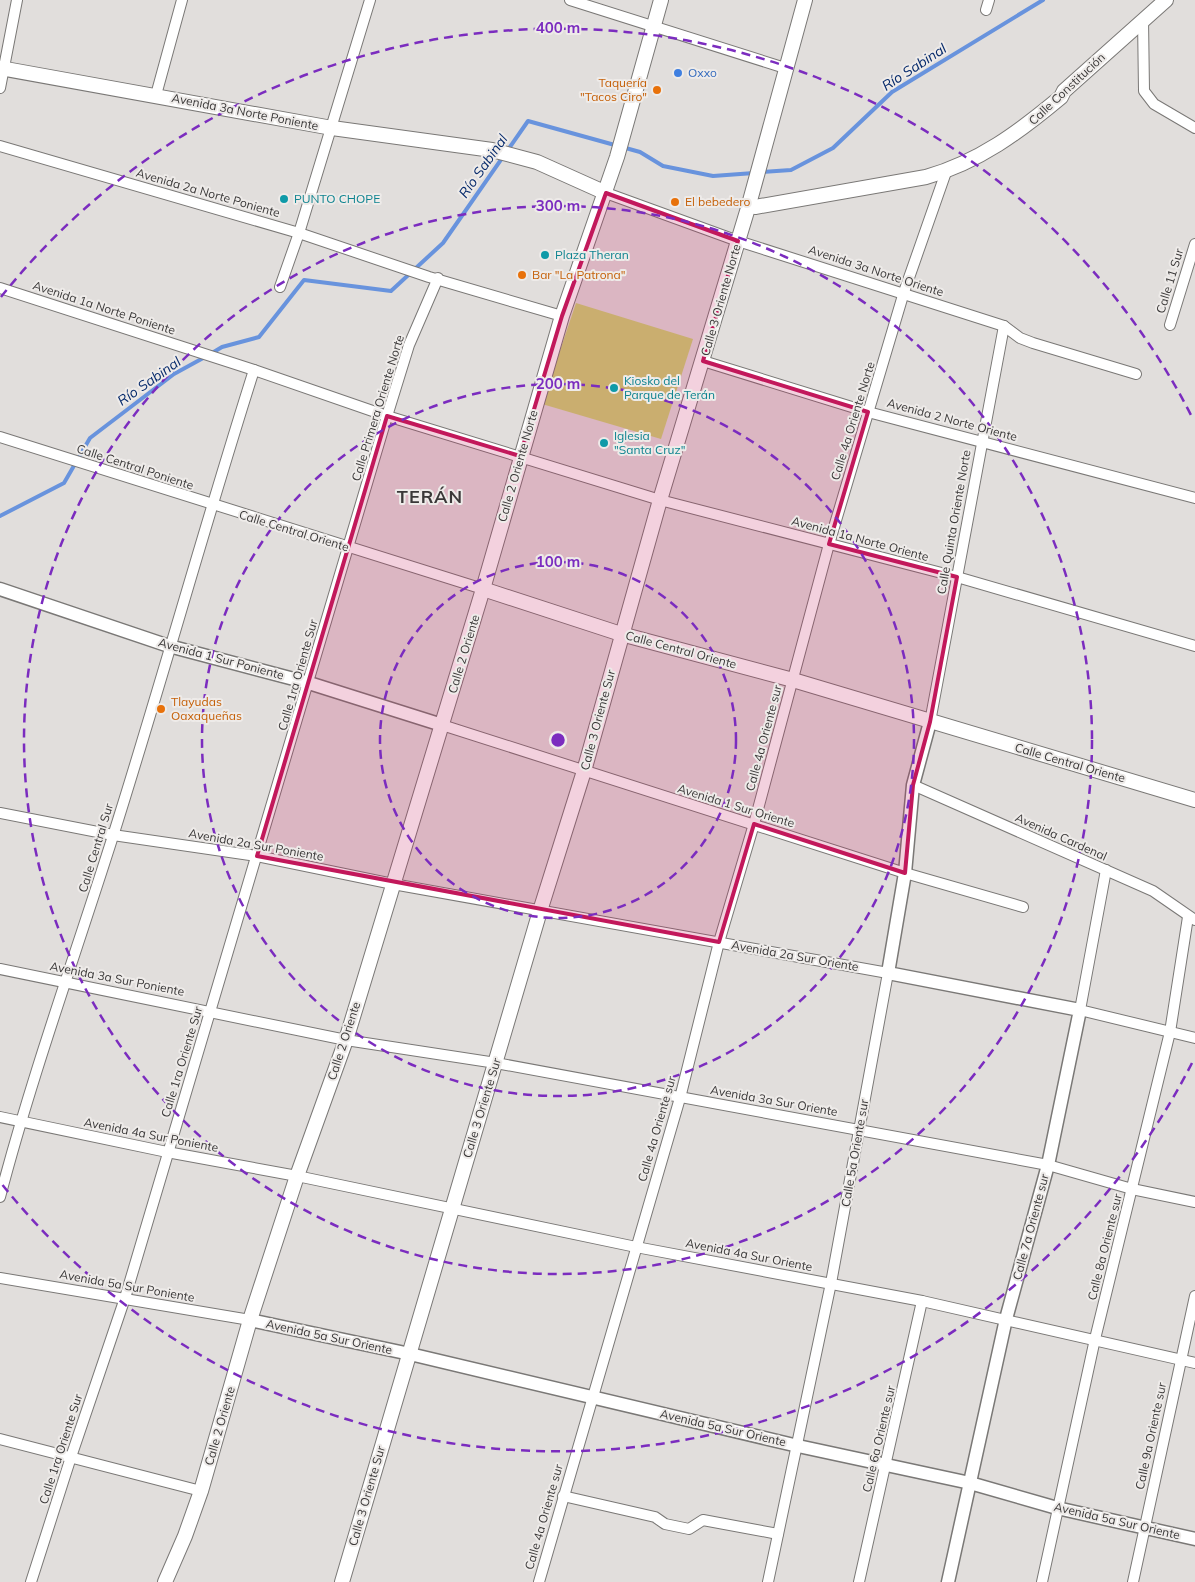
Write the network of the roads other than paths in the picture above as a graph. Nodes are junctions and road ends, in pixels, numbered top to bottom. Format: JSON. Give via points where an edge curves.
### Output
{"nodes":[{"id":1,"x":17,"y":0,"type":"edge"},
{"id":2,"x":182,"y":0,"type":"edge"},
{"id":3,"x":370,"y":0,"type":"edge"},
{"id":4,"x":570,"y":0,"type":"edge"},
{"id":5,"x":661,"y":0,"type":"edge"},
{"id":6,"x":805,"y":0,"type":"edge"},
{"id":7,"x":1166,"y":0,"type":"edge"},
{"id":8,"x":1143,"y":19,"type":"junction"},
{"id":9,"x":653,"y":25,"type":"junction"},
{"id":10,"x":2,"y":68,"type":"edge"},
{"id":11,"x":785,"y":68,"type":"junction"},
{"id":12,"x":0,"y":88,"type":"edge"},
{"id":13,"x":156,"y":95,"type":"junction"},
{"id":14,"x":332,"y":128,"type":"junction"},
{"id":15,"x":1195,"y":128,"type":"edge"},
{"id":16,"x":0,"y":146,"type":"edge"},
{"id":17,"x":946,"y":172,"type":"junction"},
{"id":18,"x":606,"y":193,"type":"junction"},
{"id":19,"x":753,"y":202,"type":"junction"},
{"id":20,"x":299,"y":233,"type":"junction"},
{"id":21,"x":738,"y":241,"type":"junction"},
{"id":22,"x":1195,"y":244,"type":"edge"},
{"id":23,"x":434,"y":278,"type":"junction"},
{"id":24,"x":0,"y":288,"type":"edge"},
{"id":25,"x":280,"y":288,"type":"dead end"},
{"id":26,"x":904,"y":292,"type":"junction"},
{"id":27,"x":562,"y":316,"type":"junction"},
{"id":28,"x":1170,"y":325,"type":"dead end"},
{"id":29,"x":1004,"y":326,"type":"junction"},
{"id":30,"x":703,"y":362,"type":"junction"},
{"id":31,"x":254,"y":370,"type":"junction"},
{"id":32,"x":1136,"y":374,"type":"dead end"},
{"id":33,"x":868,"y":412,"type":"junction"},
{"id":34,"x":387,"y":416,"type":"junction"},
{"id":35,"x":0,"y":437,"type":"edge"},
{"id":36,"x":981,"y":440,"type":"junction"},
{"id":37,"x":520,"y":456,"type":"junction"},
{"id":38,"x":1195,"y":498,"type":"edge"},
{"id":39,"x":660,"y":500,"type":"junction"},
{"id":40,"x":211,"y":505,"type":"junction"},
{"id":41,"x":829,"y":544,"type":"junction"},
{"id":42,"x":348,"y":548,"type":"junction"},
{"id":43,"x":957,"y":578,"type":"junction"},
{"id":44,"x":0,"y":589,"type":"edge"},
{"id":45,"x":483,"y":589,"type":"junction"},
{"id":46,"x":622,"y":634,"type":"junction"},
{"id":47,"x":169,"y":646,"type":"junction"},
{"id":48,"x":1195,"y":646,"type":"edge"},
{"id":49,"x":793,"y":680,"type":"junction"},
{"id":50,"x":309,"y":683,"type":"junction"},
{"id":51,"x":930,"y":722,"type":"junction"},
{"id":52,"x":442,"y":725,"type":"junction"},
{"id":53,"x":584,"y":771,"type":"junction"},
{"id":54,"x":912,"y":784,"type":"junction"},
{"id":55,"x":1154,"y":786,"type":"junction"},
{"id":56,"x":1195,"y":800,"type":"edge"},
{"id":57,"x":1195,"y":806,"type":"edge"},
{"id":58,"x":0,"y":813,"type":"edge"},
{"id":59,"x":754,"y":824,"type":"junction"},
{"id":60,"x":113,"y":834,"type":"junction"},
{"id":61,"x":257,"y":856,"type":"junction"},
{"id":62,"x":1106,"y":870,"type":"junction"},
{"id":63,"x":905,"y":873,"type":"junction"},
{"id":64,"x":393,"y":884,"type":"junction"},
{"id":65,"x":1023,"y":907,"type":"dead end"},
{"id":66,"x":540,"y":911,"type":"junction"},
{"id":67,"x":1191,"y":918,"type":"edge"},
{"id":68,"x":719,"y":942,"type":"junction"},
{"id":69,"x":0,"y":970,"type":"edge"},
{"id":70,"x":888,"y":973,"type":"junction"},
{"id":71,"x":66,"y":981,"type":"junction"},
{"id":72,"x":1080,"y":1010,"type":"junction"},
{"id":73,"x":211,"y":1011,"type":"junction"},
{"id":74,"x":1170,"y":1032,"type":"junction"},
{"id":75,"x":1195,"y":1038,"type":"edge"},
{"id":76,"x":346,"y":1040,"type":"junction"},
{"id":77,"x":496,"y":1063,"type":"junction"},
{"id":78,"x":680,"y":1098,"type":"junction"},
{"id":79,"x":0,"y":1117,"type":"edge"},
{"id":80,"x":20,"y":1121,"type":"junction"},
{"id":81,"x":859,"y":1129,"type":"junction"},
{"id":82,"x":167,"y":1152,"type":"junction"},
{"id":83,"x":1048,"y":1165,"type":"junction"},
{"id":84,"x":297,"y":1176,"type":"junction"},
{"id":85,"x":1132,"y":1188,"type":"junction"},
{"id":86,"x":0,"y":1197,"type":"edge"},
{"id":87,"x":1195,"y":1202,"type":"edge"},
{"id":88,"x":452,"y":1209,"type":"junction"},
{"id":89,"x":636,"y":1247,"type":"junction"},
{"id":90,"x":0,"y":1278,"type":"edge"},
{"id":91,"x":831,"y":1283,"type":"junction"},
{"id":92,"x":1195,"y":1296,"type":"edge"},
{"id":93,"x":124,"y":1298,"type":"junction"},
{"id":94,"x":922,"y":1301,"type":"junction"},
{"id":95,"x":1006,"y":1319,"type":"junction"},
{"id":96,"x":250,"y":1320,"type":"junction"},
{"id":97,"x":1094,"y":1339,"type":"junction"},
{"id":98,"x":410,"y":1354,"type":"junction"},
{"id":99,"x":1181,"y":1360,"type":"junction"},
{"id":100,"x":1195,"y":1363,"type":"edge"},
{"id":101,"x":592,"y":1397,"type":"junction"},
{"id":102,"x":0,"y":1439,"type":"edge"},
{"id":103,"x":798,"y":1446,"type":"junction"},
{"id":104,"x":70,"y":1457,"type":"junction"},
{"id":105,"x":886,"y":1465,"type":"junction"},
{"id":106,"x":970,"y":1483,"type":"junction"},
{"id":107,"x":201,"y":1491,"type":"junction"},
{"id":108,"x":563,"y":1496,"type":"junction"},
{"id":109,"x":1057,"y":1508,"type":"junction"},
{"id":110,"x":1144,"y":1528,"type":"junction"},
{"id":111,"x":778,"y":1534,"type":"junction"},
{"id":112,"x":1195,"y":1539,"type":"edge"},
{"id":113,"x":31,"y":1582,"type":"edge"},
{"id":114,"x":165,"y":1582,"type":"edge"},
{"id":115,"x":342,"y":1582,"type":"edge"},
{"id":116,"x":539,"y":1582,"type":"edge"},
{"id":117,"x":768,"y":1582,"type":"edge"},
{"id":118,"x":859,"y":1582,"type":"edge"},
{"id":119,"x":948,"y":1582,"type":"edge"},
{"id":120,"x":1042,"y":1582,"type":"edge"},
{"id":121,"x":1133,"y":1582,"type":"edge"}],
"edges":[{"from":1,"to":10,"type":"street"},
{"from":2,"to":13,"type":"street"},
{"from":3,"to":14,"type":"street"},
{"from":4,"to":9,"type":"street"},
{"from":5,"to":9,"type":"main road","name":"Calle 2 Oriente Norte"},
{"from":6,"to":11,"type":"main road"},
{"from":7,"to":8,"type":"main road","name":"Calle Constitución"},
{"from":8,"to":15,"type":"street","via":[[1144,90],[1154,104]]},
{"from":8,"to":17,"type":"main road","name":"Calle Constitución","via":[[1022,130],[985,154]]},
{"from":9,"to":11,"type":"street"},
{"from":9,"to":18,"type":"main road","name":"Calle 2 Oriente Norte"},
{"from":10,"to":12,"type":"street"},
{"from":10,"to":13,"type":"main road","name":"Avenida 3a Norte Poniente"},
{"from":11,"to":19,"type":"main road","name":"Calle 3 Oriente Norte"},
{"from":13,"to":14,"type":"main road","name":"Avenida 3a Norte Poniente"},
{"from":14,"to":18,"type":"main road","name":"Avenida 3a Norte Poniente","via":[[492,150],[537,162]]},
{"from":14,"to":20,"type":"street"},
{"from":16,"to":20,"type":"street","name":"Avenida 2a Norte Poniente"},
{"from":17,"to":19,"type":"main road","name":"Calle Constitución"},
{"from":17,"to":26,"type":"street","name":"Calle 4a Oriente Norte"},
{"from":18,"to":21,"type":"street","name":"Avenida 3a Norte Oriente"},
{"from":18,"to":27,"type":"main road","name":"Calle 2 Oriente Norte"},
{"from":19,"to":21,"type":"main road","name":"Calle 3 Oriente Norte"},
{"from":20,"to":23,"type":"street","name":"Avenida 2a Norte Poniente"},
{"from":20,"to":25,"type":"street"},
{"from":21,"to":26,"type":"street","name":"Avenida 3a Norte Oriente"},
{"from":21,"to":30,"type":"main road","name":"Calle 3 Oriente Norte"},
{"from":22,"to":28,"type":"street","name":"Calle 11 Sur"},
{"from":23,"to":27,"type":"street"},
{"from":23,"to":34,"type":"street","name":"Calle Primera Oriente Norte"},
{"from":24,"to":31,"type":"street","name":"Avenida 1a Norte Poniente"},
{"from":26,"to":29,"type":"street","name":"Avenida 3a Norte Oriente"},
{"from":26,"to":33,"type":"street","name":"Calle 4a Oriente Norte"},
{"from":27,"to":37,"type":"main road","name":"Calle 2 Oriente Norte"},
{"from":29,"to":32,"type":"street","name":"Avenida 3a Norte Oriente","via":[[1033,343]]},
{"from":29,"to":36,"type":"street","name":"Calle Quinta Oriente Norte"},
{"from":30,"to":33,"type":"street","name":"Avenida 2 Norte Oriente"},
{"from":30,"to":39,"type":"main road","name":"Calle 3 Oriente Norte"},
{"from":31,"to":34,"type":"street"},
{"from":31,"to":40,"type":"street","name":"Calle Central Sur"},
{"from":33,"to":36,"type":"street","name":"Avenida 2 Norte Oriente"},
{"from":33,"to":41,"type":"street","name":"Calle 4a Oriente Norte"},
{"from":34,"to":37,"type":"street"},
{"from":34,"to":42,"type":"street","name":"Calle Primera Oriente Norte"},
{"from":35,"to":40,"type":"street","name":"Calle Central Poniente"},
{"from":36,"to":38,"type":"street","name":"Avenida 2 Norte Oriente"},
{"from":36,"to":43,"type":"street","name":"Calle Quinta Oriente Norte"},
{"from":37,"to":39,"type":"street","name":"Avenida 1a Norte Oriente"},
{"from":37,"to":45,"type":"main road","name":"Calle 2 Oriente Norte"},
{"from":39,"to":41,"type":"street","name":"Avenida 1a Norte Oriente"},
{"from":39,"to":46,"type":"main road","name":"Calle 3 Oriente Norte"},
{"from":40,"to":42,"type":"street","name":"Calle Central Oriente"},
{"from":40,"to":47,"type":"street","name":"Calle Central Sur"},
{"from":41,"to":43,"type":"street","name":"Avenida 1a Norte Oriente"},
{"from":41,"to":49,"type":"street","name":"Calle 4a Oriente Norte"},
{"from":42,"to":45,"type":"street","name":"Calle Central Oriente"},
{"from":42,"to":50,"type":"street","name":"Calle 1ra Oriente Sur"},
{"from":43,"to":48,"type":"street","name":"Avenida 1a Norte Oriente"},
{"from":43,"to":51,"type":"street","name":"Calle Quinta Oriente Norte"},
{"from":44,"to":47,"type":"street","name":"Avenida 1 Sur Poniente"},
{"from":45,"to":46,"type":"main road","name":"Calle Central Oriente"},
{"from":45,"to":52,"type":"main road","name":"Calle 2 Oriente"},
{"from":46,"to":49,"type":"main road","name":"Calle Central Oriente"},
{"from":46,"to":53,"type":"main road","name":"Calle 3 Oriente Sur"},
{"from":47,"to":50,"type":"street","name":"Avenida 1 Sur Poniente"},
{"from":47,"to":60,"type":"street","name":"Calle Central Sur"},
{"from":49,"to":51,"type":"main road","name":"Calle Central Oriente"},
{"from":49,"to":59,"type":"street","name":"Calle 4a Oriente sur"},
{"from":50,"to":52,"type":"street","name":"Avenida 1 Sur Poniente"},
{"from":50,"to":61,"type":"street","name":"Calle 1ra Oriente Sur"},
{"from":51,"to":54,"type":"street","name":"Calle 5a Oriente sur"},
{"from":51,"to":55,"type":"main road","name":"Calle Central Oriente"},
{"from":52,"to":53,"type":"street","name":"Avenida 1 Sur Oriente"},
{"from":52,"to":64,"type":"main road","name":"Calle 2 Oriente"},
{"from":53,"to":59,"type":"street","name":"Avenida 1 Sur Oriente"},
{"from":53,"to":66,"type":"main road","name":"Calle 3 Oriente Sur"},
{"from":54,"to":62,"type":"street","name":"Avenida Cardenal"},
{"from":54,"to":63,"type":"street","name":"Calle 5a Oriente sur"},
{"from":55,"to":56,"type":"main road"},
{"from":55,"to":57,"type":"main road"},
{"from":58,"to":60,"type":"street","name":"Avenida 2a Sur Poniente"},
{"from":59,"to":63,"type":"street","name":"Avenida 1 Sur Oriente"},
{"from":59,"to":68,"type":"street","name":"Calle 4a Oriente sur"},
{"from":60,"to":61,"type":"street","name":"Avenida 2a Sur Poniente"},
{"from":60,"to":71,"type":"street","name":"Calle Central Sur"},
{"from":61,"to":64,"type":"street","name":"Avenida 2a Sur Poniente"},
{"from":61,"to":73,"type":"street","name":"Calle 1ra Oriente Sur"},
{"from":62,"to":67,"type":"street","name":"Avenida Cardenal","via":[[1153,891]]},
{"from":62,"to":72,"type":"street","name":"Calle 7a Oriente sur"},
{"from":63,"to":65,"type":"street","name":"Avenida 1 Sur Oriente"},
{"from":63,"to":70,"type":"street","name":"Calle 5a Oriente sur"},
{"from":64,"to":66,"type":"street","name":"Avenida 2a Sur Oriente"},
{"from":64,"to":76,"type":"main road","name":"Calle 2 Oriente"},
{"from":66,"to":68,"type":"street","name":"Avenida 2a Sur Oriente"},
{"from":66,"to":77,"type":"main road","name":"Calle 3 Oriente Sur"},
{"from":67,"to":74,"type":"street","name":"Calle 8a Oriente sur"},
{"from":68,"to":70,"type":"street","name":"Avenida 2a Sur Oriente"},
{"from":68,"to":78,"type":"street","name":"Calle 4a Oriente sur"},
{"from":69,"to":71,"type":"street","name":"Avenida 3a Sur Poniente"},
{"from":70,"to":72,"type":"street","name":"Avenida 2a Sur Oriente"},
{"from":70,"to":81,"type":"street","name":"Calle 5a Oriente sur"},
{"from":71,"to":73,"type":"street","name":"Avenida 3a Sur Poniente"},
{"from":71,"to":80,"type":"street","name":"Calle Central Sur"},
{"from":72,"to":74,"type":"street","name":"Avenida 2a Sur Oriente"},
{"from":72,"to":83,"type":"street","name":"Calle 7a Oriente sur"},
{"from":73,"to":76,"type":"street","name":"Avenida 3a Sur Poniente"},
{"from":73,"to":82,"type":"street","name":"Calle 1ra Oriente Sur"},
{"from":74,"to":75,"type":"street","name":"Avenida 2a Sur Oriente"},
{"from":74,"to":85,"type":"street","name":"Calle 8a Oriente sur"},
{"from":76,"to":77,"type":"street","name":"Avenida 3a Sur Oriente"},
{"from":76,"to":84,"type":"main road","name":"Calle 2 Oriente"},
{"from":77,"to":78,"type":"street","name":"Avenida 3a Sur Oriente"},
{"from":77,"to":88,"type":"main road","name":"Calle 3 Oriente Sur"},
{"from":78,"to":81,"type":"street","name":"Avenida 3a Sur Oriente"},
{"from":78,"to":89,"type":"street","name":"Calle 4a Oriente sur"},
{"from":79,"to":80,"type":"street","name":"Avenida 4a Sur Poniente"},
{"from":80,"to":82,"type":"street","name":"Avenida 4a Sur Poniente"},
{"from":80,"to":86,"type":"street","name":"Calle Central Sur"},
{"from":81,"to":83,"type":"street","name":"Avenida 3a Sur Oriente"},
{"from":81,"to":91,"type":"street","name":"Calle 5a Oriente sur"},
{"from":82,"to":84,"type":"street","name":"Avenida 4a Sur Poniente"},
{"from":82,"to":93,"type":"street","name":"Calle 1ra Oriente Sur"},
{"from":83,"to":85,"type":"street","name":"Avenida 3a Sur Oriente"},
{"from":83,"to":95,"type":"street","name":"Calle 7a Oriente sur"},
{"from":84,"to":88,"type":"street","name":"Avenida 4a Sur Oriente"},
{"from":84,"to":96,"type":"main road","name":"Calle 2 Oriente"},
{"from":85,"to":87,"type":"street","name":"Avenida 3a Sur Oriente"},
{"from":85,"to":97,"type":"street","name":"Calle 8a Oriente sur"},
{"from":88,"to":89,"type":"street","name":"Avenida 4a Sur Oriente"},
{"from":88,"to":98,"type":"main road","name":"Calle 3 Oriente Sur"},
{"from":89,"to":91,"type":"street","name":"Avenida 4a Sur Oriente"},
{"from":89,"to":101,"type":"street","name":"Calle 4a Oriente sur"},
{"from":90,"to":93,"type":"street","name":"Avenida 5a Sur Poniente"},
{"from":91,"to":94,"type":"street","name":"Avenida 4a Sur Oriente"},
{"from":91,"to":103,"type":"street","name":"Calle 5a Oriente sur"},
{"from":92,"to":99,"type":"street","name":"Calle 9a Oriente sur"},
{"from":93,"to":96,"type":"street","name":"Avenida 5a Sur Poniente"},
{"from":93,"to":104,"type":"street","name":"Calle 1ra Oriente Sur"},
{"from":94,"to":95,"type":"street","name":"Avenida 4a Sur Oriente"},
{"from":94,"to":105,"type":"street","name":"Calle 6a Oriente sur"},
{"from":95,"to":97,"type":"street","name":"Avenida 4a Sur Oriente"},
{"from":95,"to":106,"type":"street","name":"Calle 7a Oriente sur"},
{"from":96,"to":98,"type":"street","name":"Avenida 5a Sur Oriente"},
{"from":96,"to":107,"type":"main road","name":"Calle 2 Oriente"},
{"from":97,"to":99,"type":"street","name":"Avenida 4a Sur Oriente"},
{"from":97,"to":109,"type":"street","name":"Calle 8a Oriente sur"},
{"from":98,"to":101,"type":"street","name":"Avenida 5a Sur Oriente"},
{"from":98,"to":115,"type":"main road","name":"Calle 3 Oriente Sur"},
{"from":99,"to":100,"type":"street","name":"Avenida 4a Sur Oriente"},
{"from":99,"to":110,"type":"street","name":"Calle 9a Oriente sur"},
{"from":101,"to":103,"type":"street","name":"Avenida 5a Sur Oriente"},
{"from":101,"to":108,"type":"street","name":"Calle 4a Oriente sur"},
{"from":102,"to":104,"type":"street"},
{"from":103,"to":105,"type":"street","name":"Avenida 5a Sur Oriente"},
{"from":103,"to":111,"type":"street","name":"Calle 5a Oriente sur"},
{"from":104,"to":107,"type":"street"},
{"from":104,"to":113,"type":"street","name":"Calle 1ra Oriente Sur"},
{"from":105,"to":106,"type":"street","name":"Avenida 5a Sur Oriente"},
{"from":105,"to":118,"type":"street","name":"Calle 6a Oriente sur"},
{"from":106,"to":109,"type":"street","name":"Avenida 5a Sur Oriente"},
{"from":106,"to":119,"type":"street","name":"Calle 7a Oriente sur"},
{"from":107,"to":114,"type":"main road","name":"Calle 2 Oriente"},
{"from":108,"to":111,"type":"street","via":[[656,1516],[665,1524],[689,1529],[703,1520]]},
{"from":108,"to":116,"type":"street","name":"Calle 4a Oriente sur"},
{"from":109,"to":110,"type":"street","name":"Avenida 5a Sur Oriente"},
{"from":109,"to":120,"type":"street","name":"Calle 8a Oriente sur"},
{"from":110,"to":112,"type":"street","name":"Avenida 5a Sur Oriente"},
{"from":110,"to":121,"type":"street","name":"Calle 9a Oriente sur"},
{"from":111,"to":117,"type":"street","name":"Calle 5a Oriente sur"}]}
